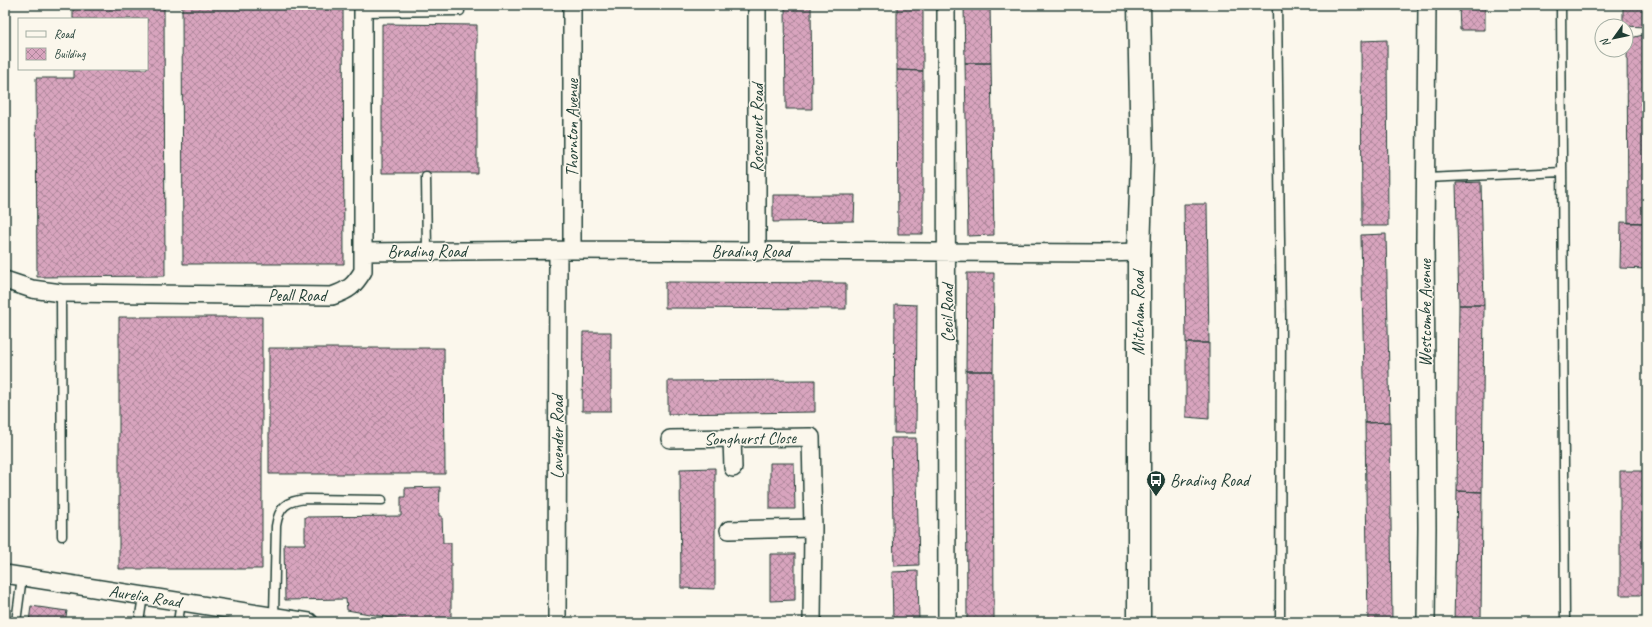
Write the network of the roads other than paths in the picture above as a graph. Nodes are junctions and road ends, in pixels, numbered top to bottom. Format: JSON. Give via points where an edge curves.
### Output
{"nodes":[{"id":1,"x":572,"y":5,"type":"edge"},
{"id":2,"x":757,"y":5,"type":"edge"},
{"id":3,"x":946,"y":5,"type":"edge"},
{"id":4,"x":1139,"y":5,"type":"edge"},
{"id":5,"x":1278,"y":5,"type":"edge"},
{"id":6,"x":1427,"y":5,"type":"edge"},
{"id":7,"x":1561,"y":5,"type":"edge"},
{"id":8,"x":363,"y":8,"type":"edge"},
{"id":9,"x":460,"y":11,"type":"dead end"},
{"id":10,"x":1562,"y":172,"type":"junction"},
{"id":11,"x":426,"y":177,"type":"dead end"},
{"id":12,"x":1426,"y":178,"type":"junction"},
{"id":13,"x":427,"y":251,"type":"junction"},
{"id":14,"x":565,"y":251,"type":"junction"},
{"id":15,"x":364,"y":252,"type":"junction"},
{"id":16,"x":757,"y":252,"type":"junction"},
{"id":17,"x":947,"y":252,"type":"junction"},
{"id":18,"x":1138,"y":252,"type":"junction"},
{"id":19,"x":5,"y":280,"type":"edge"},
{"id":20,"x":61,"y":293,"type":"junction"},
{"id":21,"x":732,"y":438,"type":"junction"},
{"id":22,"x":670,"y":439,"type":"dead end"},
{"id":23,"x":733,"y":468,"type":"dead end"},
{"id":24,"x":382,"y":500,"type":"dead end"},
{"id":25,"x":813,"y":528,"type":"junction"},
{"id":26,"x":728,"y":530,"type":"dead end"},
{"id":27,"x":62,"y":536,"type":"dead end"},
{"id":28,"x":5,"y":574,"type":"edge"},
{"id":29,"x":22,"y":577,"type":"junction"},
{"id":30,"x":143,"y":596,"type":"junction"},
{"id":31,"x":181,"y":602,"type":"junction"},
{"id":32,"x":274,"y":616,"type":"junction"},
{"id":33,"x":16,"y":622,"type":"edge"},
{"id":34,"x":139,"y":622,"type":"edge"},
{"id":35,"x":178,"y":622,"type":"edge"},
{"id":36,"x":309,"y":622,"type":"edge"},
{"id":37,"x":557,"y":622,"type":"edge"},
{"id":38,"x":812,"y":622,"type":"edge"},
{"id":39,"x":947,"y":622,"type":"edge"},
{"id":40,"x":1139,"y":622,"type":"edge"},
{"id":41,"x":1280,"y":622,"type":"edge"},
{"id":42,"x":1426,"y":622,"type":"edge"},
{"id":43,"x":1565,"y":622,"type":"edge"}],
"edges":[{"from":1,"to":14,"type":"street","name":"Thornton Avenue"},
{"from":2,"to":16,"type":"street","name":"Rosecourt Road"},
{"from":3,"to":17,"type":"street","name":"Cecil Road"},
{"from":4,"to":18,"type":"main road","name":"Mitcham Road","via":[[1142,159]]},
{"from":5,"to":41,"type":"lane"},
{"from":6,"to":12,"type":"street","name":"Westcombe Avenue"},
{"from":7,"to":10,"type":"lane"},
{"from":8,"to":9,"type":"lane"},
{"from":8,"to":15,"type":"street","name":"Peall Road"},
{"from":10,"to":12,"type":"lane"},
{"from":10,"to":43,"type":"lane"},
{"from":11,"to":13,"type":"lane"},
{"from":12,"to":42,"type":"street","name":"Westcombe Avenue"},
{"from":13,"to":14,"type":"street","name":"Brading Road"},
{"from":13,"to":15,"type":"street","name":"Brading Road"},
{"from":14,"to":16,"type":"street","name":"Brading Road"},
{"from":14,"to":37,"type":"street","name":"Lavender Road"},
{"from":15,"to":20,"type":"street","name":"Peall Road","via":[[363,271],[355,284],[346,291],[332,296]]},
{"from":16,"to":17,"type":"street","name":"Brading Road"},
{"from":17,"to":18,"type":"street","name":"Brading Road"},
{"from":17,"to":39,"type":"street","name":"Cecil Road"},
{"from":18,"to":40,"type":"main road","name":"Mitcham Road"},
{"from":19,"to":20,"type":"street","name":"Peall Road","via":[[32,289]]},
{"from":20,"to":27,"type":"lane"},
{"from":21,"to":22,"type":"street","name":"Songhurst Close"},
{"from":21,"to":23,"type":"street"},
{"from":21,"to":25,"type":"street","name":"Songhurst Close","via":[[811,437]]},
{"from":24,"to":32,"type":"lane","via":[[306,498],[286,504],[280,510],[276,526]]},
{"from":25,"to":26,"type":"street"},
{"from":25,"to":38,"type":"street","name":"Songhurst Close"},
{"from":28,"to":29,"type":"street","name":"Aurelia Road"},
{"from":29,"to":30,"type":"street","name":"Aurelia Road"},
{"from":29,"to":33,"type":"lane"},
{"from":30,"to":31,"type":"street","name":"Aurelia Road"},
{"from":30,"to":34,"type":"lane"},
{"from":31,"to":32,"type":"street","name":"Aurelia Road"},
{"from":31,"to":35,"type":"lane"},
{"from":32,"to":36,"type":"street","name":"Aurelia Road"}]}
